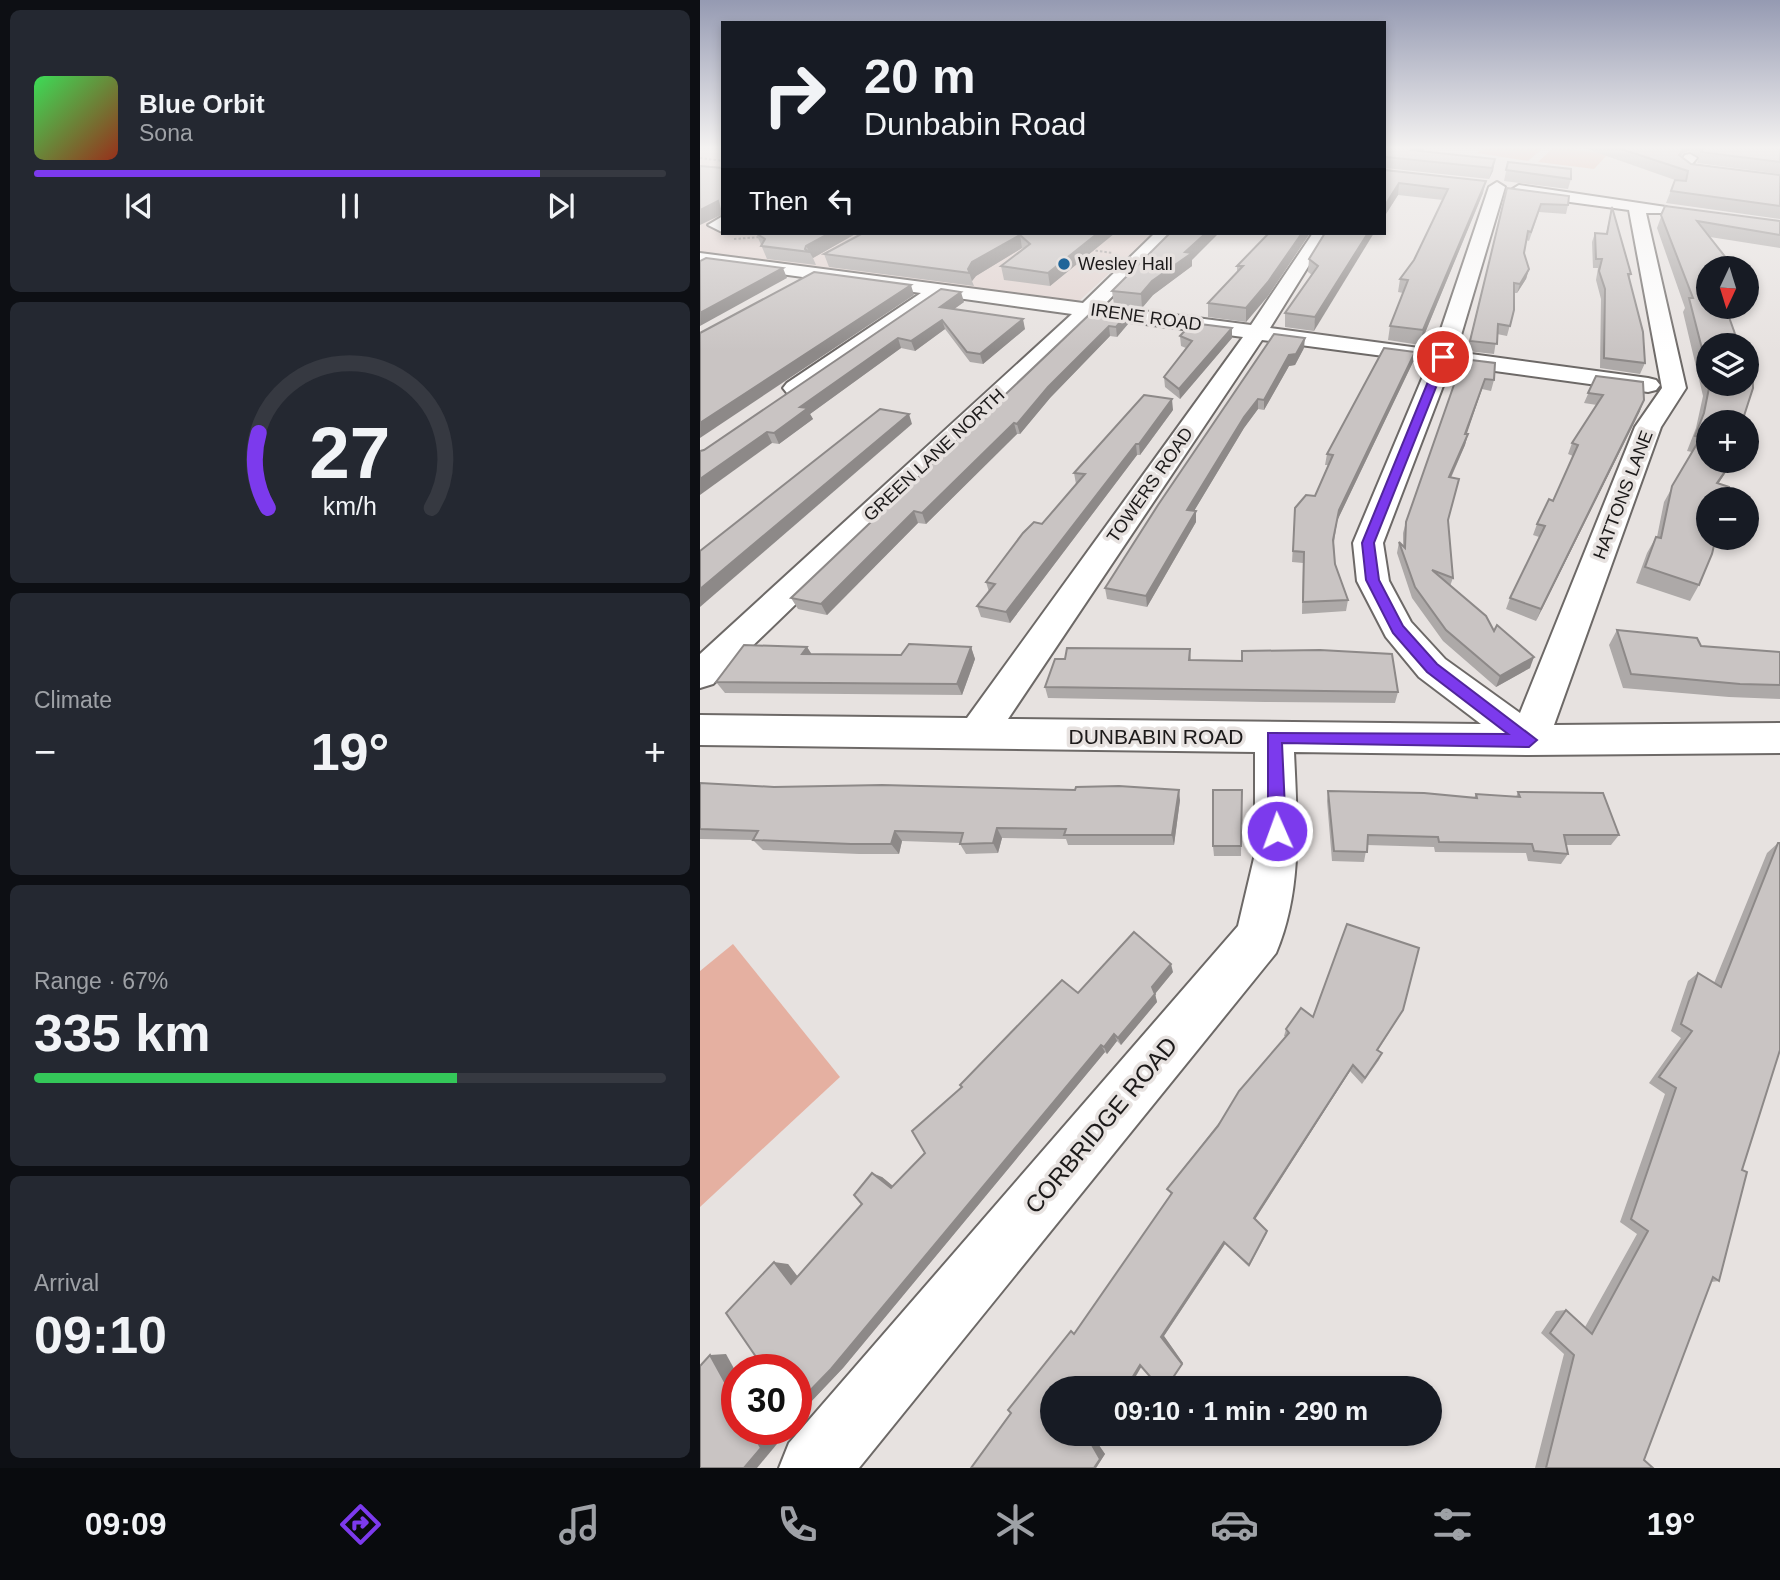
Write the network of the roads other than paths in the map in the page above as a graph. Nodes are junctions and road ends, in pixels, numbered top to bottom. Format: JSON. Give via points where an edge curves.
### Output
{"nodes":[{"id":1,"x":1482,"y":216,"type":"edge"},
{"id":2,"x":1646,"y":216,"type":"edge"},
{"id":3,"x":1164,"y":235,"type":"edge"},
{"id":4,"x":1320,"y":235,"type":"edge"},
{"id":5,"x":737,"y":239,"type":"edge"},
{"id":6,"x":700,"y":247,"type":"edge"},
{"id":7,"x":700,"y":258,"type":"edge"},
{"id":8,"x":823,"y":263,"type":"junction"},
{"id":9,"x":941,"y":289,"type":"junction"},
{"id":10,"x":782,"y":292,"type":"edge"},
{"id":11,"x":1068,"y":292,"type":"dead end"},
{"id":12,"x":1090,"y":309,"type":"junction"},
{"id":13,"x":1257,"y":332,"type":"junction"},
{"id":14,"x":1443,"y":357,"type":"junction"},
{"id":15,"x":1674,"y":388,"type":"junction"},
{"id":16,"x":780,"y":398,"type":"edge"},
{"id":17,"x":700,"y":675,"type":"edge"},
{"id":18,"x":700,"y":730,"type":"edge"},
{"id":19,"x":976,"y":735,"type":"junction"},
{"id":20,"x":1274,"y":737,"type":"junction"},
{"id":21,"x":1780,"y":738,"type":"edge"},
{"id":22,"x":1529,"y":740,"type":"junction"},
{"id":23,"x":814,"y":1468,"type":"edge"}],
"edges":[{"from":1,"to":14,"type":"street"},
{"from":2,"to":15,"type":"street"},
{"from":3,"to":12,"type":"street","name":"GREEN LANE NORTH"},
{"from":4,"to":13,"type":"street","name":"TOWERS ROAD"},
{"from":5,"to":6,"type":"street"},
{"from":5,"to":8,"type":"street","via":[[734,250]]},
{"from":7,"to":8,"type":"street","name":"IRENE ROAD"},
{"from":8,"to":9,"type":"street","name":"IRENE ROAD"},
{"from":8,"to":10,"type":"street"},
{"from":8,"to":11,"type":"street","via":[[990,278]]},
{"from":9,"to":12,"type":"street","name":"IRENE ROAD"},
{"from":9,"to":16,"type":"street"},
{"from":12,"to":13,"type":"street","name":"IRENE ROAD"},
{"from":12,"to":17,"type":"street","name":"GREEN LANE NORTH"},
{"from":13,"to":14,"type":"street","name":"IRENE ROAD"},
{"from":13,"to":19,"type":"street","name":"TOWERS ROAD"},
{"from":14,"to":15,"type":"street","name":"IRENE ROAD"},
{"from":14,"to":22,"type":"street","via":[[1368,543],[1373,580],[1398,629],[1432,668]]},
{"from":15,"to":22,"type":"street","name":"HATTONS LANE","via":[[1648,427]]},
{"from":18,"to":19,"type":"street","name":"DUNBABIN ROAD"},
{"from":19,"to":20,"type":"street","name":"DUNBABIN ROAD"},
{"from":20,"to":22,"type":"street","name":"DUNBABIN ROAD"},
{"from":20,"to":23,"type":"street","name":"CORBRIDGE ROAD","via":[[1278,854],[1259,937]]},
{"from":21,"to":22,"type":"street","name":"DUNBABIN ROAD"}]}
